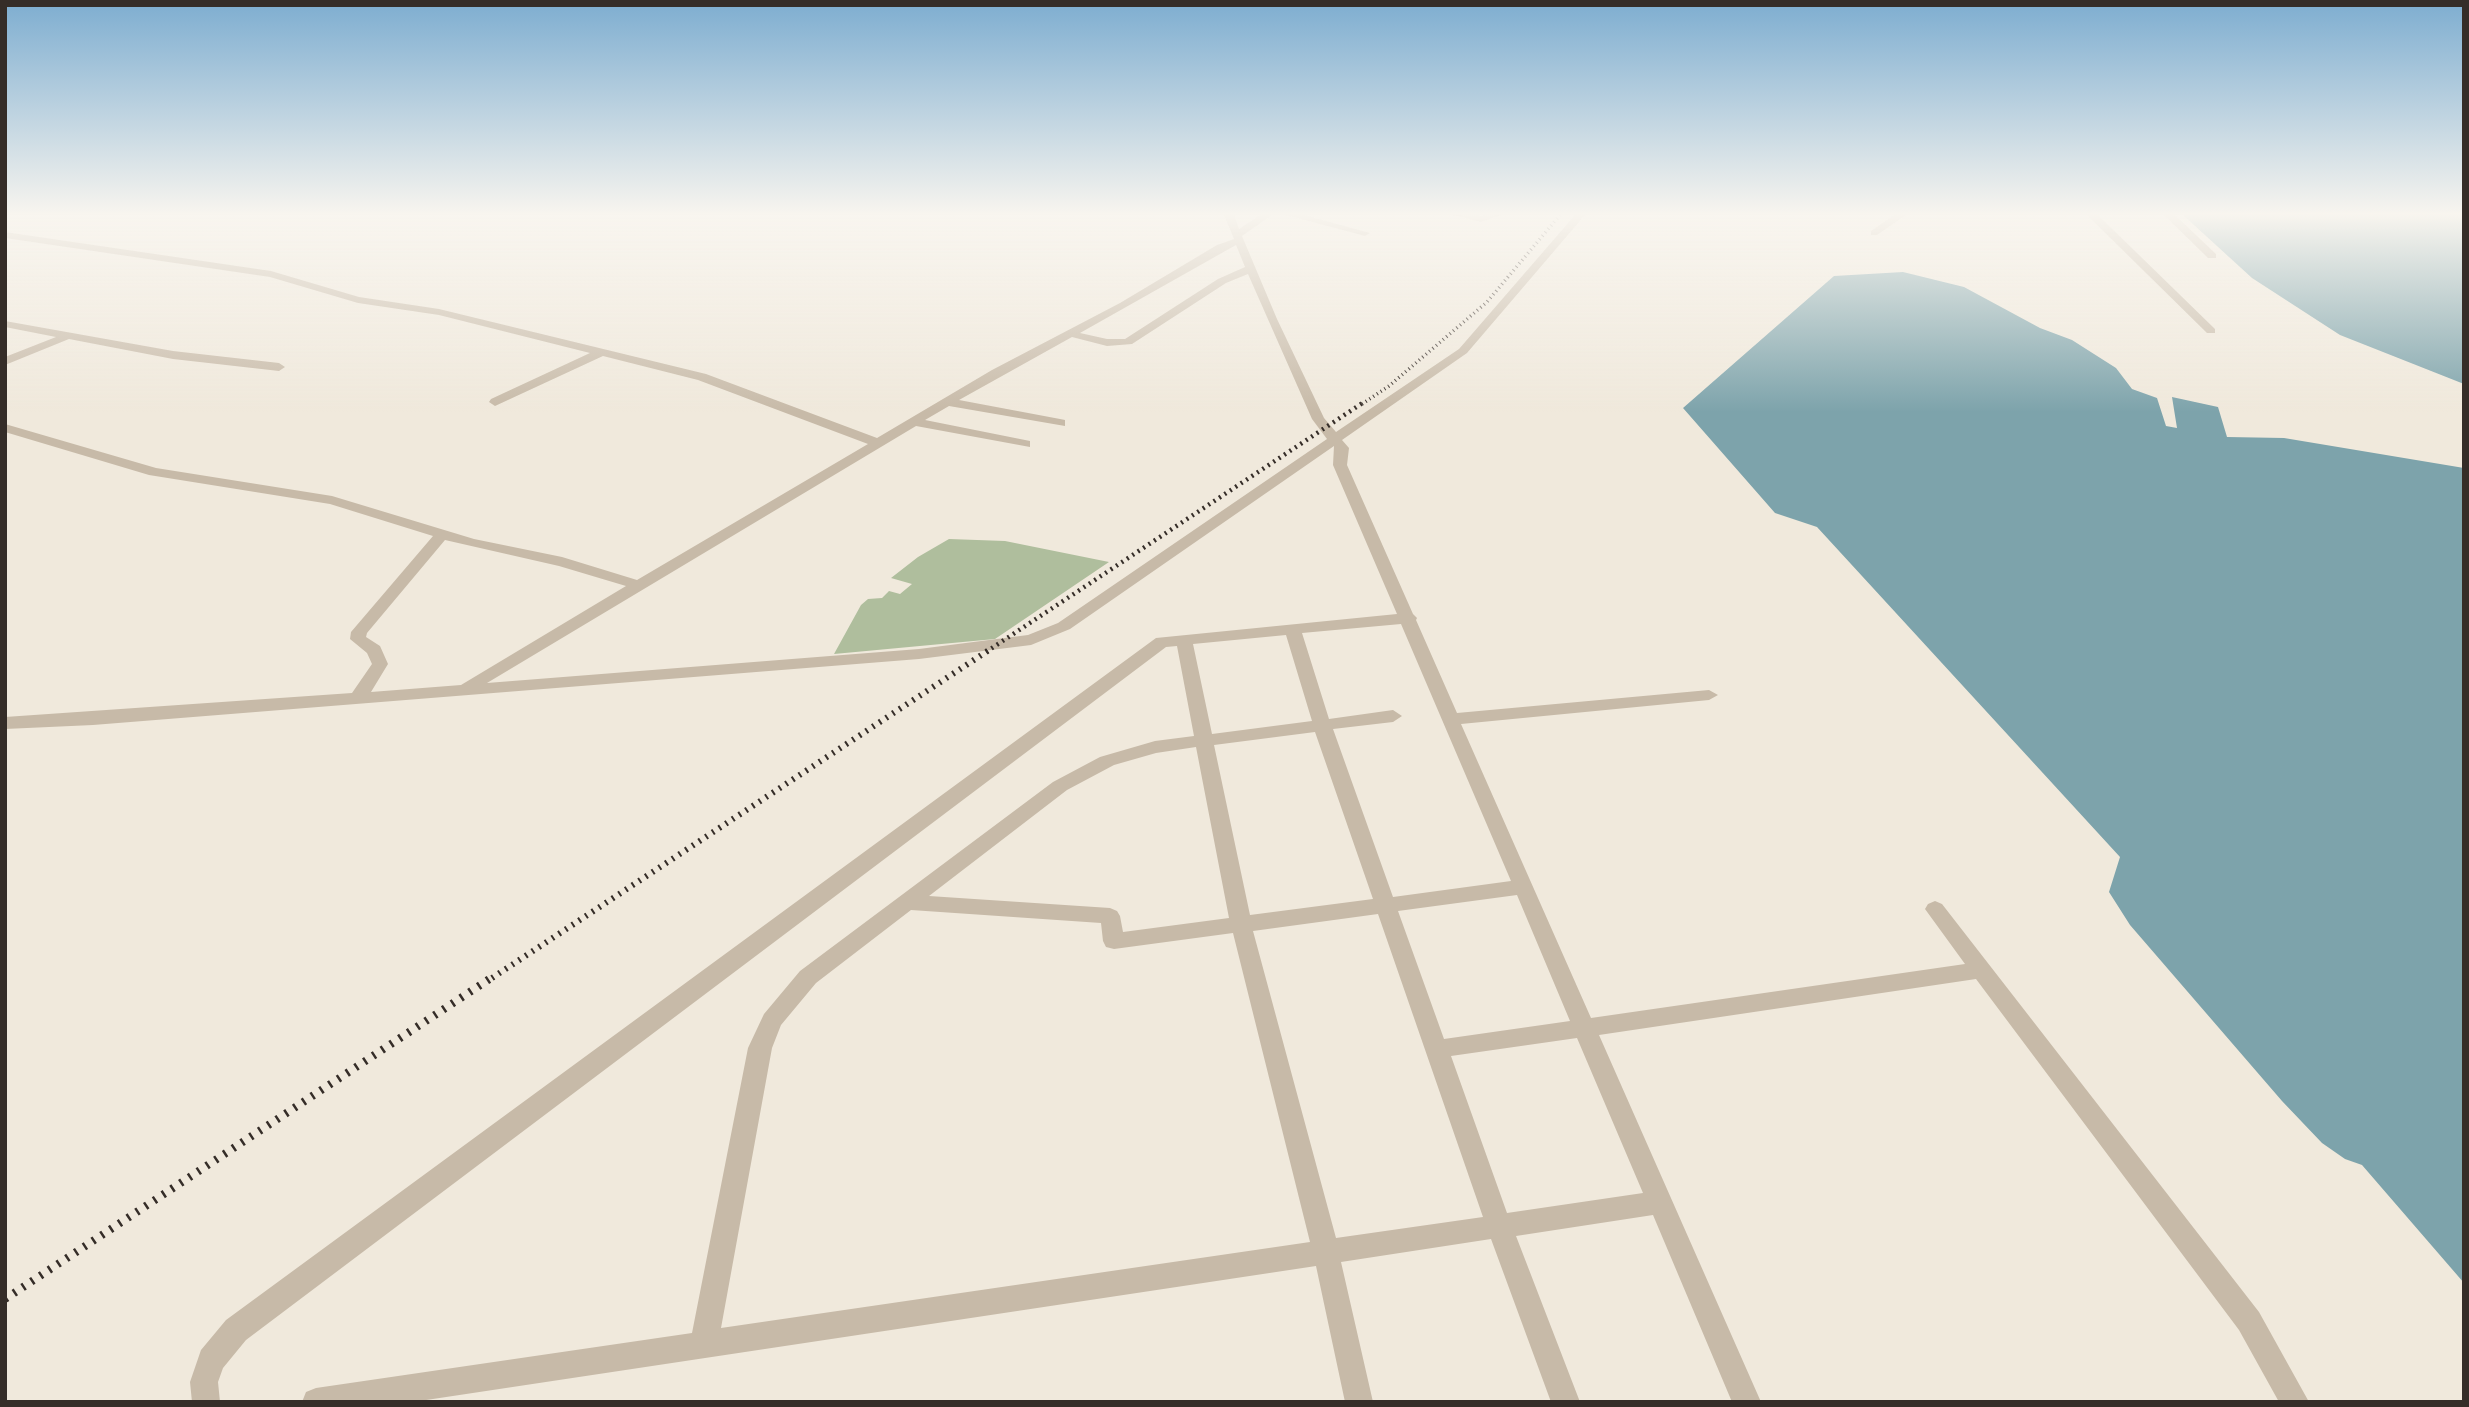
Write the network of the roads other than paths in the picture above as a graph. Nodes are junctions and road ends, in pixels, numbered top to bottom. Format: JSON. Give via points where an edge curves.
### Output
{"nodes":[{"id":1,"x":293,"y":281,"type":"edge"},
{"id":2,"x":1163,"y":281,"type":"edge"},
{"id":3,"x":1223,"y":281,"type":"edge"},
{"id":4,"x":1255,"y":281,"type":"edge"},
{"id":5,"x":1524,"y":281,"type":"edge"},
{"id":6,"x":2159,"y":281,"type":"edge"},
{"id":7,"x":12,"y":326,"type":"edge"},
{"id":8,"x":2211,"y":331,"type":"dead end"},
{"id":9,"x":5,"y":332,"type":"edge"},
{"id":10,"x":1072,"y":334,"type":"junction"},
{"id":11,"x":66,"y":337,"type":"junction"},
{"id":12,"x":600,"y":353,"type":"junction"},
{"id":13,"x":5,"y":361,"type":"edge"},
{"id":14,"x":279,"y":367,"type":"dead end"},
{"id":15,"x":495,"y":402,"type":"dead end"},
{"id":16,"x":948,"y":402,"type":"junction"},
{"id":17,"x":914,"y":422,"type":"junction"},
{"id":18,"x":1060,"y":423,"type":"dead end"},
{"id":19,"x":5,"y":428,"type":"edge"},
{"id":20,"x":1336,"y":441,"type":"junction"},
{"id":21,"x":878,"y":443,"type":"junction"},
{"id":22,"x":1025,"y":444,"type":"dead end"},
{"id":23,"x":442,"y":534,"type":"junction"},
{"id":24,"x":639,"y":585,"type":"junction"},
{"id":25,"x":1409,"y":618,"type":"junction"},
{"id":26,"x":1292,"y":629,"type":"junction"},
{"id":27,"x":1184,"y":640,"type":"junction"},
{"id":28,"x":463,"y":690,"type":"junction"},
{"id":29,"x":1709,"y":695,"type":"dead end"},
{"id":30,"x":358,"y":698,"type":"junction"},
{"id":31,"x":1393,"y":716,"type":"dead end"},
{"id":32,"x":1453,"y":719,"type":"junction"},
{"id":33,"x":5,"y":723,"type":"edge"},
{"id":34,"x":1322,"y":725,"type":"junction"},
{"id":35,"x":1202,"y":741,"type":"junction"},
{"id":36,"x":1525,"y":887,"type":"junction"},
{"id":37,"x":907,"y":902,"type":"junction"},
{"id":38,"x":1387,"y":907,"type":"junction"},
{"id":39,"x":1935,"y":909,"type":"dead end"},
{"id":40,"x":1241,"y":925,"type":"junction"},
{"id":41,"x":1982,"y":970,"type":"junction"},
{"id":42,"x":1585,"y":1025,"type":"junction"},
{"id":43,"x":1437,"y":1049,"type":"junction"},
{"id":44,"x":1662,"y":1202,"type":"junction"},
{"id":45,"x":1499,"y":1226,"type":"junction"},
{"id":46,"x":1326,"y":1252,"type":"junction"},
{"id":47,"x":704,"y":1343,"type":"junction"},
{"id":48,"x":205,"y":1402,"type":"edge"},
{"id":49,"x":316,"y":1402,"type":"edge"},
{"id":50,"x":1359,"y":1402,"type":"edge"},
{"id":51,"x":1566,"y":1402,"type":"edge"},
{"id":52,"x":1747,"y":1402,"type":"edge"},
{"id":53,"x":2295,"y":1402,"type":"edge"}],
"edges":[{"from":1,"to":12,"type":"street","via":[[358,300],[439,312]]},
{"from":2,"to":10,"type":"street"},
{"from":3,"to":10,"type":"street","via":[[1128,342],[1107,343]]},
{"from":4,"to":20,"type":"street","via":[[1318,419]]},
{"from":5,"to":20,"type":"street","via":[[1463,351]]},
{"from":6,"to":8,"type":"street"},
{"from":7,"to":9,"type":"street"},
{"from":7,"to":11,"type":"street"},
{"from":10,"to":16,"type":"street"},
{"from":11,"to":13,"type":"street"},
{"from":11,"to":14,"type":"street"},
{"from":12,"to":15,"type":"street"},
{"from":12,"to":21,"type":"street","via":[[715,381]]},
{"from":16,"to":17,"type":"street"},
{"from":16,"to":18,"type":"street"},
{"from":17,"to":21,"type":"street"},
{"from":17,"to":22,"type":"street"},
{"from":19,"to":23,"type":"street","via":[[153,472],[332,500]]},
{"from":20,"to":25,"type":"street","via":[[1342,448],[1340,465]]},
{"from":20,"to":28,"type":"street","via":[[1064,626],[1031,640],[919,654]]},
{"from":21,"to":24,"type":"street"},
{"from":23,"to":24,"type":"street"},
{"from":23,"to":30,"type":"street","via":[[359,632],[358,639],[374,650],[380,664]]},
{"from":24,"to":28,"type":"street"},
{"from":25,"to":26,"type":"street"},
{"from":25,"to":32,"type":"street"},
{"from":26,"to":27,"type":"street"},
{"from":26,"to":34,"type":"street"},
{"from":27,"to":35,"type":"street"},
{"from":27,"to":48,"type":"street","via":[[1162,642],[236,1330],[211,1360],[204,1382]]},
{"from":28,"to":30,"type":"street"},
{"from":29,"to":32,"type":"street"},
{"from":30,"to":33,"type":"street"},
{"from":31,"to":34,"type":"street"},
{"from":32,"to":36,"type":"street"},
{"from":34,"to":35,"type":"street"},
{"from":34,"to":38,"type":"street"},
{"from":35,"to":37,"type":"street","via":[[1132,753],[1076,775]]},
{"from":35,"to":40,"type":"street"},
{"from":36,"to":38,"type":"street"},
{"from":36,"to":42,"type":"street"},
{"from":37,"to":40,"type":"street","via":[[1110,916],[1114,941]]},
{"from":37,"to":47,"type":"street","via":[[808,977],[772,1020],[760,1048]]},
{"from":38,"to":40,"type":"street"},
{"from":38,"to":43,"type":"street"},
{"from":39,"to":41,"type":"street"},
{"from":40,"to":46,"type":"street"},
{"from":41,"to":42,"type":"street"},
{"from":41,"to":53,"type":"street","via":[[2249,1321]]},
{"from":42,"to":43,"type":"street"},
{"from":42,"to":44,"type":"street"},
{"from":43,"to":45,"type":"street"},
{"from":44,"to":45,"type":"street"},
{"from":44,"to":52,"type":"street"},
{"from":45,"to":46,"type":"street"},
{"from":45,"to":51,"type":"street"},
{"from":46,"to":47,"type":"street"},
{"from":46,"to":50,"type":"street"},
{"from":47,"to":49,"type":"street"}]}
